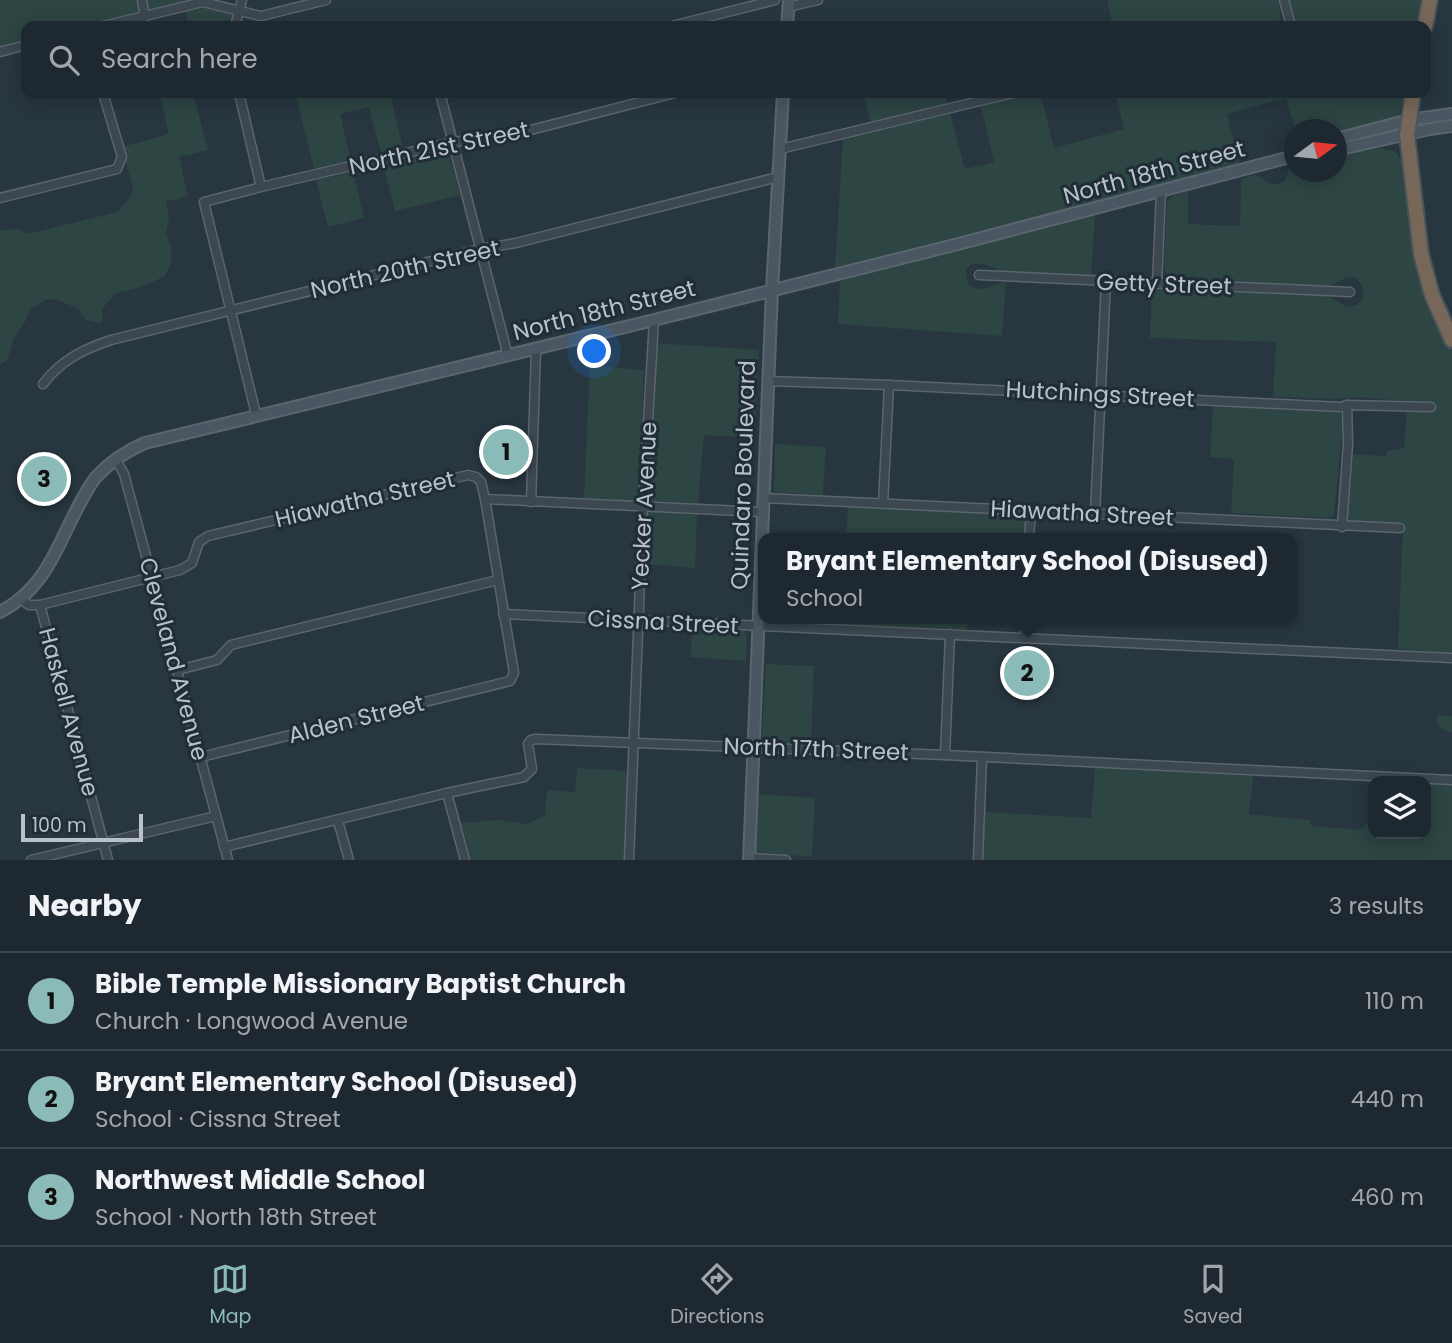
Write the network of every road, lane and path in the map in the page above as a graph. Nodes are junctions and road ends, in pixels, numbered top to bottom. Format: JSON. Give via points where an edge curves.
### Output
{"nodes":[{"id":1,"x":142,"y":0,"type":"edge"},
{"id":2,"x":242,"y":0,"type":"edge"},
{"id":3,"x":326,"y":0,"type":"edge"},
{"id":4,"x":775,"y":0,"type":"edge"},
{"id":5,"x":818,"y":0,"type":"edge"},
{"id":6,"x":1284,"y":0,"type":"edge"},
{"id":7,"x":1430,"y":0,"type":"edge"},
{"id":8,"x":788,"y":4,"type":"edge"},
{"id":9,"x":239,"y":10,"type":"junction"},
{"id":10,"x":145,"y":16,"type":"junction"},
{"id":11,"x":124,"y":21,"type":"edge"},
{"id":12,"x":236,"y":21,"type":"edge"},
{"id":13,"x":692,"y":21,"type":"edge"},
{"id":14,"x":1289,"y":21,"type":"edge"},
{"id":15,"x":1426,"y":21,"type":"edge"},
{"id":16,"x":21,"y":46,"type":"edge"},
{"id":17,"x":0,"y":52,"type":"edge"},
{"id":18,"x":104,"y":98,"type":"edge"},
{"id":19,"x":240,"y":98,"type":"edge"},
{"id":20,"x":441,"y":98,"type":"edge"},
{"id":21,"x":655,"y":98,"type":"edge"},
{"id":22,"x":783,"y":98,"type":"edge"},
{"id":23,"x":992,"y":98,"type":"edge"},
{"id":24,"x":1412,"y":98,"type":"edge"},
{"id":25,"x":1452,"y":114,"type":"edge"},
{"id":26,"x":1409,"y":120,"type":"junction"},
{"id":27,"x":1452,"y":126,"type":"edge"},
{"id":28,"x":1407,"y":135,"type":"junction"},
{"id":29,"x":1347,"y":136,"type":"edge"},
{"id":30,"x":453,"y":142,"type":"junction"},
{"id":31,"x":1347,"y":148,"type":"edge"},
{"id":32,"x":780,"y":149,"type":"junction"},
{"id":33,"x":1284,"y":159,"type":"edge"},
{"id":34,"x":778,"y":177,"type":"junction"},
{"id":35,"x":261,"y":187,"type":"junction"},
{"id":36,"x":1161,"y":192,"type":"junction"},
{"id":37,"x":0,"y":198,"type":"edge"},
{"id":38,"x":480,"y":249,"type":"junction"},
{"id":39,"x":979,"y":275,"type":"dead end"},
{"id":40,"x":1106,"y":282,"type":"junction"},
{"id":41,"x":1157,"y":285,"type":"junction"},
{"id":42,"x":772,"y":290,"type":"junction"},
{"id":43,"x":1350,"y":292,"type":"dead end"},
{"id":44,"x":230,"y":310,"type":"junction"},
{"id":45,"x":654,"y":320,"type":"junction"},
{"id":46,"x":1452,"y":340,"type":"edge"},
{"id":47,"x":536,"y":349,"type":"junction"},
{"id":48,"x":508,"y":356,"type":"junction"},
{"id":49,"x":768,"y":381,"type":"junction"},
{"id":50,"x":43,"y":384,"type":"dead end"},
{"id":51,"x":889,"y":384,"type":"junction"},
{"id":52,"x":1101,"y":394,"type":"junction"},
{"id":53,"x":1347,"y":405,"type":"junction"},
{"id":54,"x":1431,"y":407,"type":"dead end"},
{"id":55,"x":256,"y":414,"type":"junction"},
{"id":56,"x":116,"y":460,"type":"junction"},
{"id":57,"x":764,"y":498,"type":"junction"},
{"id":58,"x":485,"y":499,"type":"junction"},
{"id":59,"x":531,"y":502,"type":"junction"},
{"id":60,"x":883,"y":504,"type":"junction"},
{"id":61,"x":643,"y":506,"type":"junction"},
{"id":62,"x":1031,"y":511,"type":"junction"},
{"id":63,"x":763,"y":512,"type":"junction"},
{"id":64,"x":1095,"y":513,"type":"junction"},
{"id":65,"x":1342,"y":527,"type":"junction"},
{"id":66,"x":1399,"y":528,"type":"dead end"},
{"id":67,"x":762,"y":533,"type":"edge"},
{"id":68,"x":1029,"y":533,"type":"edge"},
{"id":69,"x":152,"y":578,"type":"junction"},
{"id":70,"x":498,"y":580,"type":"junction"},
{"id":71,"x":21,"y":599,"type":"junction"},
{"id":72,"x":40,"y":605,"type":"junction"},
{"id":73,"x":0,"y":612,"type":"edge"},
{"id":74,"x":503,"y":614,"type":"junction"},
{"id":75,"x":639,"y":622,"type":"junction"},
{"id":76,"x":1026,"y":624,"type":"edge"},
{"id":77,"x":758,"y":626,"type":"junction"},
{"id":78,"x":950,"y":634,"type":"junction"},
{"id":79,"x":1025,"y":638,"type":"junction"},
{"id":80,"x":1452,"y":658,"type":"edge"},
{"id":81,"x":178,"y":670,"type":"junction"},
{"id":82,"x":634,"y":741,"type":"junction"},
{"id":83,"x":753,"y":747,"type":"junction"},
{"id":84,"x":945,"y":755,"type":"junction"},
{"id":85,"x":201,"y":757,"type":"junction"},
{"id":86,"x":982,"y":757,"type":"junction"},
{"id":87,"x":1452,"y":780,"type":"edge"},
{"id":88,"x":447,"y":793,"type":"junction"},
{"id":89,"x":216,"y":816,"type":"junction"},
{"id":90,"x":338,"y":821,"type":"junction"},
{"id":91,"x":104,"y":841,"type":"junction"},
{"id":92,"x":224,"y":847,"type":"junction"},
{"id":93,"x":749,"y":859,"type":"edge"},
{"id":94,"x":31,"y":860,"type":"edge"},
{"id":95,"x":108,"y":860,"type":"edge"},
{"id":96,"x":228,"y":860,"type":"edge"},
{"id":97,"x":349,"y":860,"type":"edge"},
{"id":98,"x":466,"y":860,"type":"edge"},
{"id":99,"x":629,"y":860,"type":"edge"},
{"id":100,"x":786,"y":860,"type":"edge"},
{"id":101,"x":978,"y":860,"type":"edge"}],
"edges":[{"from":1,"to":10,"type":"street"},
{"from":2,"to":9,"type":"street"},
{"from":3,"to":9,"type":"street","via":[[261,16]]},
{"from":4,"to":13,"type":"street"},
{"from":5,"to":8,"type":"street"},
{"from":6,"to":14,"type":"street"},
{"from":7,"to":15,"type":"highway"},
{"from":9,"to":10,"type":"street","via":[[203,2]]},
{"from":9,"to":12,"type":"street"},
{"from":10,"to":11,"type":"street"},
{"from":16,"to":17,"type":"street"},
{"from":18,"to":37,"type":"street","via":[[122,157],[120,165]]},
{"from":19,"to":35,"type":"street"},
{"from":20,"to":30,"type":"street"},
{"from":21,"to":30,"type":"street","name":"North 21st Street","via":[[515,134]]},
{"from":22,"to":32,"type":"main road","name":"Quindaro Boulevard"},
{"from":23,"to":32,"type":"street"},
{"from":24,"to":26,"type":"highway"},
{"from":25,"to":26,"type":"main road"},
{"from":26,"to":28,"type":"highway"},
{"from":26,"to":29,"type":"main road"},
{"from":27,"to":28,"type":"main road"},
{"from":28,"to":31,"type":"main road"},
{"from":28,"to":46,"type":"highway","via":[[1421,254],[1432,295]]},
{"from":30,"to":35,"type":"street","name":"North 21st Street"},
{"from":30,"to":38,"type":"street"},
{"from":32,"to":34,"type":"main road","name":"Quindaro Boulevard"},
{"from":33,"to":36,"type":"main road","name":"North 18th Street"},
{"from":34,"to":38,"type":"street","name":"North 20th Street"},
{"from":34,"to":42,"type":"main road","name":"Quindaro Boulevard"},
{"from":35,"to":44,"type":"street","name":"North 21st Street","via":[[204,202]]},
{"from":36,"to":41,"type":"street"},
{"from":36,"to":42,"type":"main road","name":"North 18th Street"},
{"from":38,"to":44,"type":"street","name":"North 20th Street"},
{"from":38,"to":48,"type":"street"},
{"from":39,"to":40,"type":"street","name":"Getty Street"},
{"from":40,"to":41,"type":"street","name":"Getty Street"},
{"from":40,"to":52,"type":"street"},
{"from":41,"to":43,"type":"street","name":"Getty Street"},
{"from":42,"to":45,"type":"main road","name":"North 18th Street"},
{"from":42,"to":49,"type":"main road","name":"Quindaro Boulevard"},
{"from":44,"to":50,"type":"street","name":"North 20th Street","via":[[90,347],[66,360]]},
{"from":44,"to":55,"type":"street"},
{"from":45,"to":47,"type":"main road","name":"North 18th Street"},
{"from":45,"to":61,"type":"street","name":"Yecker Avenue"},
{"from":47,"to":48,"type":"main road","name":"North 18th Street"},
{"from":47,"to":59,"type":"street"},
{"from":48,"to":55,"type":"main road","name":"North 18th Street"},
{"from":49,"to":51,"type":"street","name":"Hutchings Street"},
{"from":49,"to":57,"type":"main road","name":"Quindaro Boulevard"},
{"from":51,"to":52,"type":"street","name":"Hutchings Street"},
{"from":51,"to":60,"type":"street"},
{"from":52,"to":53,"type":"street","name":"Hutchings Street"},
{"from":52,"to":64,"type":"street"},
{"from":53,"to":54,"type":"street","name":"Hutchings Street"},
{"from":53,"to":65,"type":"street"},
{"from":55,"to":56,"type":"main road","name":"North 18th Street","via":[[145,443]]},
{"from":56,"to":69,"type":"street","name":"Cleveland Avenue","via":[[124,474]]},
{"from":56,"to":71,"type":"main road","name":"North 18th Street","via":[[90,486],[48,569]]},
{"from":57,"to":60,"type":"street","name":"Hiawatha Street"},
{"from":57,"to":63,"type":"main road","name":"Quindaro Boulevard"},
{"from":58,"to":59,"type":"street","name":"Hiawatha Street"},
{"from":58,"to":69,"type":"street","name":"Hiawatha Street","via":[[481,482],[468,475],[208,536],[199,542],[192,563]]},
{"from":58,"to":70,"type":"street"},
{"from":59,"to":61,"type":"street","name":"Hiawatha Street"},
{"from":60,"to":62,"type":"street","name":"Hiawatha Street"},
{"from":61,"to":63,"type":"street","name":"Hiawatha Street"},
{"from":61,"to":75,"type":"street","name":"Yecker Avenue"},
{"from":62,"to":64,"type":"street","name":"Hiawatha Street"},
{"from":62,"to":68,"type":"street"},
{"from":63,"to":67,"type":"main road","name":"Quindaro Boulevard"},
{"from":64,"to":65,"type":"street","name":"Hiawatha Street"},
{"from":65,"to":66,"type":"street","name":"Hiawatha Street"},
{"from":69,"to":72,"type":"street","name":"Hiawatha Street"},
{"from":69,"to":81,"type":"street","name":"Cleveland Avenue"},
{"from":70,"to":74,"type":"street"},
{"from":70,"to":81,"type":"street","via":[[232,645],[217,660]]},
{"from":71,"to":72,"type":"street"},
{"from":71,"to":73,"type":"main road","name":"North 18th Street"},
{"from":72,"to":91,"type":"street","name":"Haskell Avenue"},
{"from":74,"to":75,"type":"street","name":"Cissna Street"},
{"from":74,"to":85,"type":"street","name":"Alden Street","via":[[514,673],[510,681]]},
{"from":75,"to":77,"type":"street","name":"Cissna Street"},
{"from":75,"to":82,"type":"street","name":"Yecker Avenue"},
{"from":76,"to":79,"type":"street"},
{"from":77,"to":78,"type":"street","name":"Cissna Street"},
{"from":77,"to":83,"type":"main road","name":"Quindaro Boulevard"},
{"from":78,"to":79,"type":"street","name":"Cissna Street"},
{"from":78,"to":84,"type":"street"},
{"from":79,"to":80,"type":"street","name":"Cissna Street"},
{"from":81,"to":85,"type":"street","name":"Cleveland Avenue"},
{"from":82,"to":83,"type":"street","name":"North 17th Street"},
{"from":82,"to":88,"type":"street","name":"North 17th Street","via":[[531,740],[529,774]]},
{"from":82,"to":99,"type":"street","name":"Yecker Avenue"},
{"from":83,"to":84,"type":"street","name":"North 17th Street"},
{"from":83,"to":93,"type":"main road","name":"Quindaro Boulevard"},
{"from":84,"to":86,"type":"street","name":"North 17th Street"},
{"from":85,"to":89,"type":"street","name":"Cleveland Avenue"},
{"from":86,"to":87,"type":"street","name":"North 17th Street"},
{"from":86,"to":101,"type":"street"},
{"from":88,"to":90,"type":"street","name":"North 17th Street"},
{"from":88,"to":98,"type":"street"},
{"from":89,"to":91,"type":"street"},
{"from":89,"to":92,"type":"street","name":"Cleveland Avenue"},
{"from":90,"to":92,"type":"street","name":"North 17th Street"},
{"from":90,"to":97,"type":"street"},
{"from":91,"to":94,"type":"street"},
{"from":91,"to":95,"type":"street","name":"Haskell Avenue"},
{"from":92,"to":96,"type":"street","name":"Cleveland Avenue"},
{"from":93,"to":100,"type":"street"}]}
